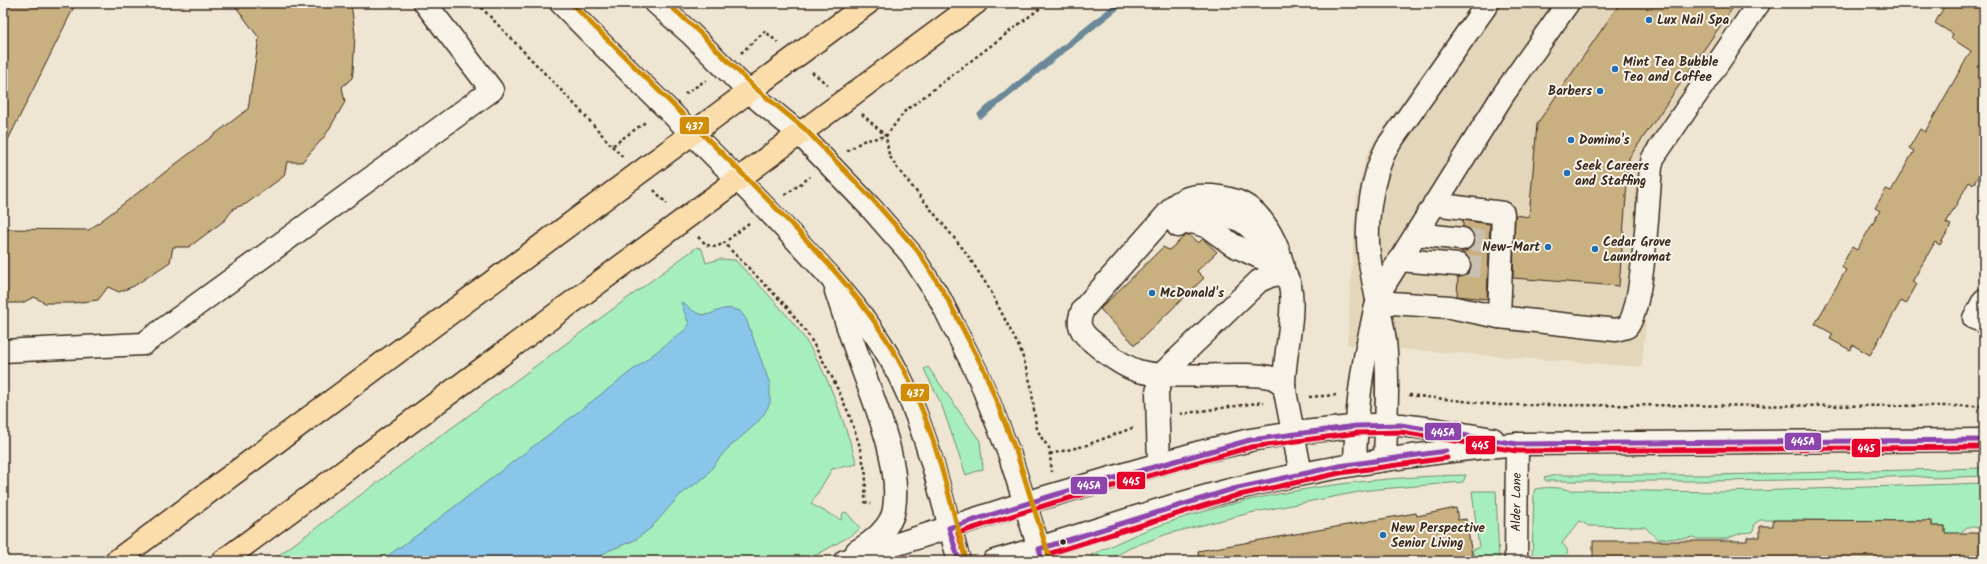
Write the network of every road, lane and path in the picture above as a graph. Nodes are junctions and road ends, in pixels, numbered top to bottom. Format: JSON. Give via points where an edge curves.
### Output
{"nodes":[{"id":1,"x":425,"y":3,"type":"edge"},
{"id":2,"x":477,"y":3,"type":"edge"},
{"id":3,"x":561,"y":3,"type":"edge"},
{"id":4,"x":656,"y":3,"type":"edge"},
{"id":5,"x":868,"y":3,"type":"edge"},
{"id":6,"x":976,"y":3,"type":"edge"},
{"id":7,"x":1047,"y":3,"type":"edge"},
{"id":8,"x":1488,"y":3,"type":"edge"},
{"id":9,"x":1568,"y":3,"type":"edge"},
{"id":10,"x":1759,"y":3,"type":"edge"},
{"id":11,"x":795,"y":58,"type":"junction"},
{"id":12,"x":725,"y":67,"type":"junction"},
{"id":13,"x":749,"y":92,"type":"junction"},
{"id":14,"x":847,"y":100,"type":"junction"},
{"id":15,"x":666,"y":108,"type":"junction"},
{"id":16,"x":691,"y":133,"type":"junction"},
{"id":17,"x":800,"y":134,"type":"junction"},
{"id":18,"x":886,"y":136,"type":"junction"},
{"id":19,"x":738,"y":179,"type":"junction"},
{"id":20,"x":1434,"y":204,"type":"junction"},
{"id":21,"x":1416,"y":234,"type":"junction"},
{"id":22,"x":1462,"y":239,"type":"tunnel mouth"},
{"id":23,"x":1399,"y":260,"type":"junction"},
{"id":24,"x":1459,"y":265,"type":"tunnel mouth"},
{"id":25,"x":1284,"y":273,"type":"junction"},
{"id":26,"x":831,"y":276,"type":"junction"},
{"id":27,"x":1984,"y":300,"type":"edge"},
{"id":28,"x":1377,"y":302,"type":"junction"},
{"id":29,"x":1499,"y":317,"type":"junction"},
{"id":30,"x":1984,"y":322,"type":"edge"},
{"id":31,"x":3,"y":351,"type":"edge"},
{"id":32,"x":1163,"y":373,"type":"junction"},
{"id":33,"x":1286,"y":393,"type":"junction"},
{"id":34,"x":1359,"y":394,"type":"junction"},
{"id":35,"x":1387,"y":394,"type":"junction"},
{"id":36,"x":1984,"y":406,"type":"edge"},
{"id":37,"x":1158,"y":421,"type":"junction"},
{"id":38,"x":1386,"y":425,"type":"junction"},
{"id":39,"x":1356,"y":426,"type":"junction"},
{"id":40,"x":1293,"y":433,"type":"junction"},
{"id":41,"x":1984,"y":440,"type":"edge"},
{"id":42,"x":1517,"y":444,"type":"junction"},
{"id":43,"x":1385,"y":460,"type":"junction"},
{"id":44,"x":1159,"y":464,"type":"junction"},
{"id":45,"x":1355,"y":464,"type":"junction"},
{"id":46,"x":1301,"y":474,"type":"junction"},
{"id":47,"x":1025,"y":503,"type":"junction"},
{"id":48,"x":949,"y":528,"type":"junction"},
{"id":49,"x":1041,"y":555,"type":"edge"},
{"id":50,"x":116,"y":561,"type":"edge"},
{"id":51,"x":223,"y":561,"type":"edge"},
{"id":52,"x":841,"y":561,"type":"edge"},
{"id":53,"x":845,"y":561,"type":"edge"},
{"id":54,"x":959,"y":561,"type":"edge"},
{"id":55,"x":994,"y":561,"type":"edge"},
{"id":56,"x":1516,"y":561,"type":"edge"}],
"edges":[{"from":1,"to":31,"type":"street","via":[[492,90],[143,344]]},
{"from":2,"to":15,"type":"path","via":[[612,146]]},
{"from":3,"to":15,"type":"street"},
{"from":4,"to":12,"type":"street"},
{"from":5,"to":11,"type":"highway"},
{"from":6,"to":14,"type":"highway"},
{"from":7,"to":18,"type":"path","via":[[906,111]]},
{"from":8,"to":28,"type":"street","via":[[1387,147],[1376,170],[1368,252]]},
{"from":9,"to":20,"type":"street","via":[[1503,95]]},
{"from":10,"to":29,"type":"street","via":[[1653,158],[1640,284],[1636,308],[1630,323],[1616,330]]},
{"from":11,"to":12,"type":"path","via":[[765,31]]},
{"from":11,"to":13,"type":"highway"},
{"from":11,"to":14,"type":"path"},
{"from":12,"to":13,"type":"street"},
{"from":12,"to":15,"type":"path"},
{"from":13,"to":16,"type":"highway"},
{"from":13,"to":17,"type":"street"},
{"from":14,"to":17,"type":"highway"},
{"from":14,"to":18,"type":"path"},
{"from":15,"to":16,"type":"street"},
{"from":16,"to":19,"type":"street"},
{"from":16,"to":50,"type":"highway"},
{"from":17,"to":19,"type":"highway"},
{"from":17,"to":47,"type":"street","via":[[911,254],[940,299],[978,375],[1010,456]]},
{"from":18,"to":37,"type":"path","via":[[889,155],[897,168],[959,245],[989,288],[1020,351],[1030,385],[1036,426],[1050,454],[1084,446]]},
{"from":19,"to":26,"type":"street"},
{"from":19,"to":51,"type":"highway"},
{"from":20,"to":21,"type":"street"},
{"from":20,"to":29,"type":"street","via":[[1503,213],[1496,269]]},
{"from":21,"to":22,"type":"street"},
{"from":21,"to":23,"type":"street"},
{"from":23,"to":24,"type":"street"},
{"from":23,"to":28,"type":"street"},
{"from":25,"to":32,"type":"street","via":[[1259,281]]},
{"from":25,"to":32,"type":"street","via":[[1266,260],[1233,245],[1208,227],[1193,222],[1171,230],[1096,305],[1090,318],[1116,353],[1139,368]]},
{"from":25,"to":32,"type":"street","via":[[1277,246],[1251,209],[1220,197],[1201,195],[1182,200],[1084,308],[1078,320],[1082,333],[1119,362],[1139,371]]},
{"from":25,"to":33,"type":"street","via":[[1291,292],[1288,352],[1284,370]]},
{"from":26,"to":48,"type":"street","via":[[865,319],[892,362],[914,410]]},
{"from":26,"to":52,"type":"street","via":[[880,416],[892,465],[894,487],[894,510],[882,533]]},
{"from":27,"to":30,"type":"street","via":[[1974,318]]},
{"from":28,"to":29,"type":"street","via":[[1450,307]]},
{"from":28,"to":34,"type":"street","via":[[1363,361]]},
{"from":28,"to":35,"type":"street","via":[[1384,340]]},
{"from":32,"to":33,"type":"street","via":[[1254,374],[1273,378]]},
{"from":32,"to":37,"type":"street","via":[[1157,392]]},
{"from":33,"to":34,"type":"path"},
{"from":33,"to":37,"type":"path","via":[[1178,414]]},
{"from":33,"to":40,"type":"street"},
{"from":34,"to":39,"type":"street"},
{"from":35,"to":36,"type":"path","via":[[1500,405]]},
{"from":35,"to":38,"type":"street"},
{"from":37,"to":44,"type":"street"},
{"from":38,"to":39,"type":"street"},
{"from":38,"to":42,"type":"street","via":[[1440,430]]},
{"from":38,"to":43,"type":"street"},
{"from":39,"to":40,"type":"street"},
{"from":39,"to":45,"type":"street"},
{"from":40,"to":44,"type":"street","via":[[1250,440]]},
{"from":40,"to":46,"type":"street"},
{"from":41,"to":42,"type":"street"},
{"from":42,"to":43,"type":"street"},
{"from":42,"to":56,"type":"street","name":"Alder Lane"},
{"from":43,"to":45,"type":"street"},
{"from":44,"to":47,"type":"street"},
{"from":45,"to":46,"type":"street"},
{"from":46,"to":49,"type":"street","via":[[1233,489]]},
{"from":47,"to":48,"type":"street"},
{"from":47,"to":49,"type":"street"},
{"from":48,"to":53,"type":"street"},
{"from":48,"to":54,"type":"street"},
{"from":49,"to":55,"type":"street"}]}
